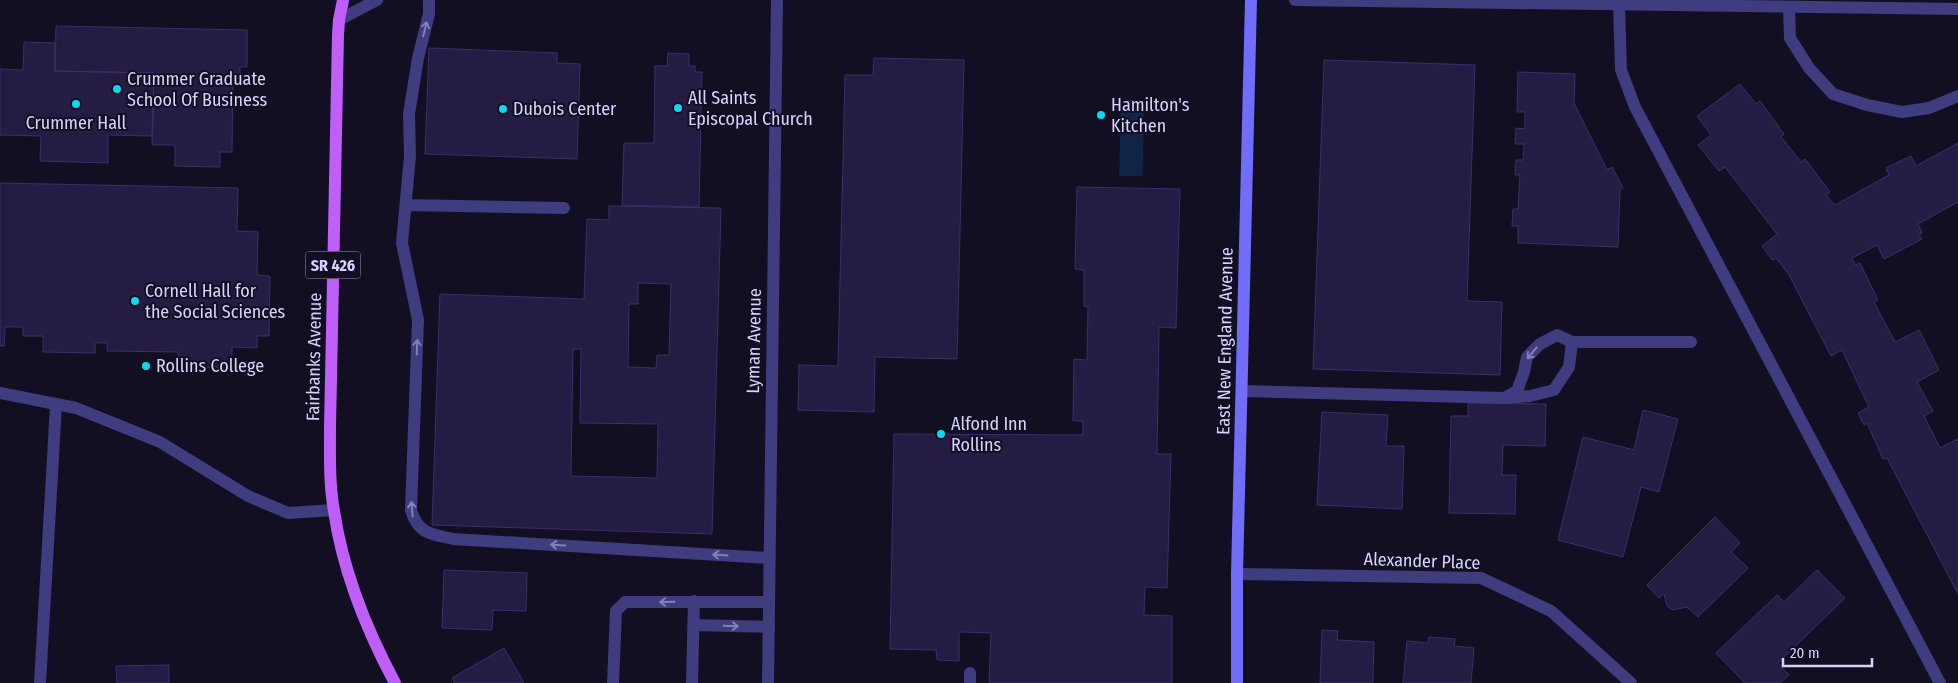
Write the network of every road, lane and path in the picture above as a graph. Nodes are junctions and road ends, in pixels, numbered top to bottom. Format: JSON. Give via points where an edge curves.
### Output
{"nodes":[{"id":1,"x":335,"y":0,"type":"edge"},
{"id":2,"x":343,"y":0,"type":"edge"},
{"id":3,"x":377,"y":0,"type":"edge"},
{"id":4,"x":429,"y":0,"type":"edge"},
{"id":5,"x":776,"y":0,"type":"edge"},
{"id":6,"x":1251,"y":0,"type":"edge"},
{"id":7,"x":1295,"y":0,"type":"edge"},
{"id":8,"x":1669,"y":3,"type":"edge"},
{"id":9,"x":1619,"y":5,"type":"junction"},
{"id":10,"x":1789,"y":7,"type":"junction"},
{"id":11,"x":1958,"y":10,"type":"edge"},
{"id":12,"x":339,"y":20,"type":"junction"},
{"id":13,"x":1958,"y":96,"type":"edge"},
{"id":14,"x":406,"y":205,"type":"junction"},
{"id":15,"x":564,"y":208,"type":"dead end"},
{"id":16,"x":1572,"y":342,"type":"junction"},
{"id":17,"x":1691,"y":342,"type":"dead end"},
{"id":18,"x":1242,"y":391,"type":"junction"},
{"id":19,"x":0,"y":393,"type":"edge"},
{"id":20,"x":1505,"y":398,"type":"junction"},
{"id":21,"x":56,"y":404,"type":"junction"},
{"id":22,"x":334,"y":510,"type":"junction"},
{"id":23,"x":769,"y":558,"type":"junction"},
{"id":24,"x":1237,"y":574,"type":"junction"},
{"id":25,"x":694,"y":602,"type":"junction"},
{"id":26,"x":768,"y":602,"type":"junction"},
{"id":27,"x":693,"y":625,"type":"junction"},
{"id":28,"x":769,"y":627,"type":"junction"},
{"id":29,"x":40,"y":683,"type":"edge"},
{"id":30,"x":395,"y":683,"type":"edge"},
{"id":31,"x":613,"y":683,"type":"edge"},
{"id":32,"x":692,"y":683,"type":"edge"},
{"id":33,"x":768,"y":683,"type":"edge"},
{"id":34,"x":1237,"y":683,"type":"edge"},
{"id":35,"x":1630,"y":683,"type":"edge"},
{"id":36,"x":1940,"y":683,"type":"edge"}],
"edges":[{"from":1,"to":12,"type":"main road","name":"Fairbanks Avenue","number":"SR 426"},
{"from":2,"to":12,"type":"main road","name":"Fairbanks Avenue","number":"SR 426"},
{"from":3,"to":12,"type":"street"},
{"from":14,"to":4,"type":"street","one_way":true,"via":[[409,114]]},
{"from":5,"to":23,"type":"street","name":"Lyman Avenue"},
{"from":6,"to":18,"type":"street","name":"East New England Avenue"},
{"from":7,"to":9,"type":"street"},
{"from":8,"to":9,"type":"street"},
{"from":8,"to":10,"type":"street"},
{"from":9,"to":36,"type":"street","via":[[1621,70],[1635,107]]},
{"from":10,"to":11,"type":"street"},
{"from":10,"to":13,"type":"street","via":[[1790,38],[1809,68],[1833,94],[1902,112],[1929,108]]},
{"from":12,"to":22,"type":"main road","name":"Fairbanks Avenue","number":"SR 426","via":[[330,427]]},
{"from":14,"to":15,"type":"street"},
{"from":23,"to":14,"type":"street","one_way":true,"via":[[453,539],[425,532],[414,522],[411,510],[418,320],[402,243]]},
{"from":16,"to":17,"type":"street"},
{"from":16,"to":20,"type":"street","via":[[1569,366],[1554,390]]},
{"from":16,"to":20,"type":"street","one_way":true,"via":[[1557,335],[1540,344],[1526,357],[1517,391]]},
{"from":18,"to":20,"type":"street"},
{"from":18,"to":24,"type":"street","name":"East New England Avenue"},
{"from":19,"to":21,"type":"street"},
{"from":21,"to":22,"type":"street","via":[[76,408],[160,442],[248,496],[288,512]]},
{"from":21,"to":29,"type":"street"},
{"from":22,"to":30,"type":"main road","name":"Fairbanks Avenue","number":"SR 426","via":[[346,568],[373,640]]},
{"from":23,"to":26,"type":"street","name":"Lyman Avenue"},
{"from":24,"to":34,"type":"street","name":"East New England Avenue"},
{"from":24,"to":35,"type":"street","name":"Alexander Place","via":[[1481,578],[1551,611]]},
{"from":25,"to":26,"type":"street"},
{"from":25,"to":27,"type":"street"},
{"from":25,"to":31,"type":"street","one_way":true,"via":[[625,602],[616,611]]},
{"from":26,"to":28,"type":"street","name":"Lyman Avenue"},
{"from":27,"to":28,"type":"street","one_way":true},
{"from":27,"to":32,"type":"street"},
{"from":28,"to":33,"type":"street","name":"Lyman Avenue"}]}
